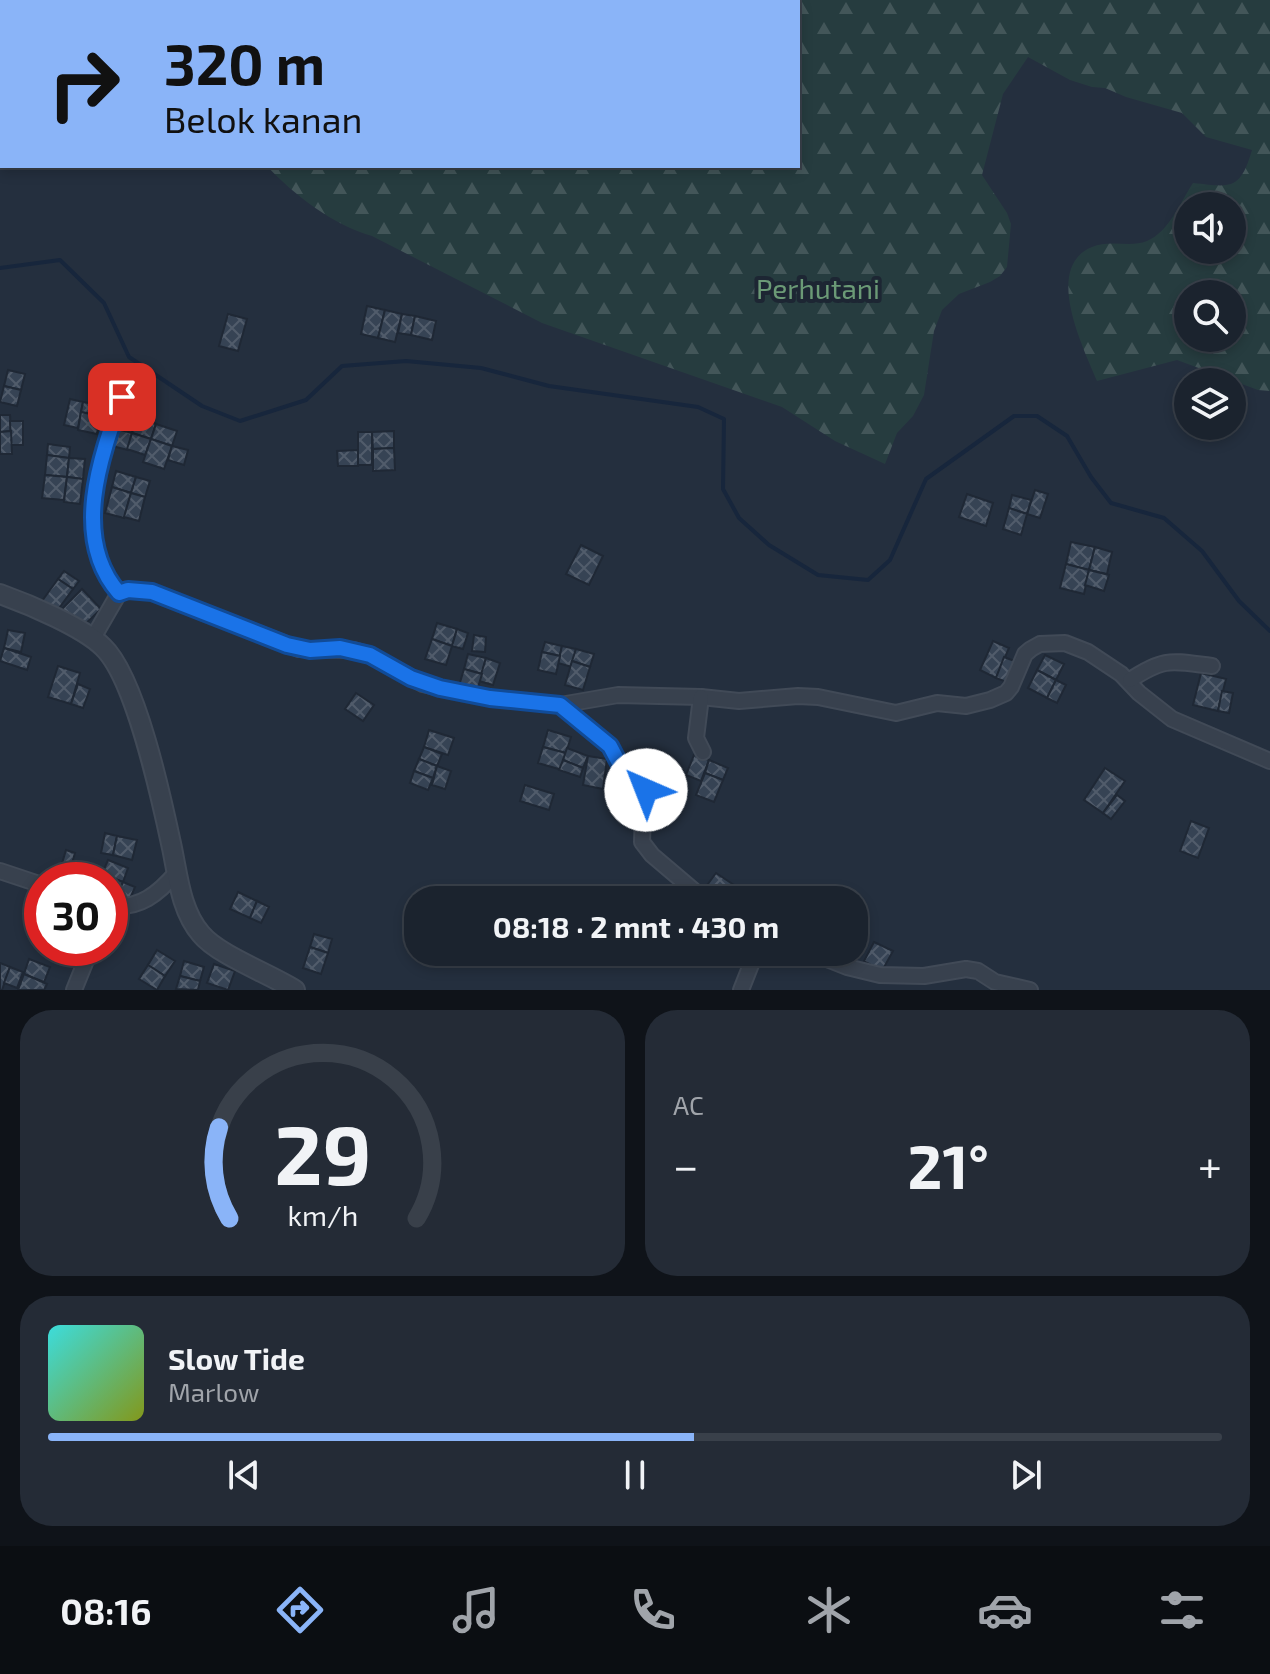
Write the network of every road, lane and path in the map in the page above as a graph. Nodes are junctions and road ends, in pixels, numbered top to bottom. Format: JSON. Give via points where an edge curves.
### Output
{"nodes":[{"id":1,"x":122,"y":397,"type":"dead end"},
{"id":2,"x":119,"y":593,"type":"junction"},
{"id":3,"x":0,"y":594,"type":"edge"},
{"id":4,"x":93,"y":638,"type":"junction"},
{"id":5,"x":1212,"y":666,"type":"dead end"},
{"id":6,"x":1130,"y":680,"type":"junction"},
{"id":7,"x":701,"y":697,"type":"junction"},
{"id":8,"x":560,"y":705,"type":"junction"},
{"id":9,"x":703,"y":752,"type":"dead end"},
{"id":10,"x":1270,"y":761,"type":"edge"},
{"id":11,"x":0,"y":871,"type":"edge"},
{"id":12,"x":177,"y":872,"type":"junction"},
{"id":13,"x":24,"y":879,"type":"edge"},
{"id":14,"x":689,"y":886,"type":"edge"},
{"id":15,"x":128,"y":906,"type":"edge"},
{"id":16,"x":84,"y":966,"type":"edge"},
{"id":17,"x":750,"y":966,"type":"edge"},
{"id":18,"x":844,"y":966,"type":"edge"},
{"id":19,"x":74,"y":990,"type":"edge"},
{"id":20,"x":295,"y":990,"type":"edge"},
{"id":21,"x":741,"y":990,"type":"edge"},
{"id":22,"x":1030,"y":990,"type":"edge"}],
"edges":[{"from":1,"to":2,"type":"street","via":[[103,448],[93,527],[102,569]]},
{"from":2,"to":4,"type":"street"},
{"from":2,"to":8,"type":"street","via":[[152,592],[299,649],[370,655],[423,684]]},
{"from":3,"to":4,"type":"street"},
{"from":4,"to":12,"type":"street","via":[[111,655],[125,680],[157,781]]},
{"from":5,"to":6,"type":"street","via":[[1163,662]]},
{"from":6,"to":7,"type":"street","via":[[1077,646],[1052,642],[1025,654],[1006,693],[966,706],[937,703],[896,713],[818,697]]},
{"from":6,"to":10,"type":"street","via":[[1172,719]]},
{"from":7,"to":8,"type":"street","via":[[618,695]]},
{"from":7,"to":9,"type":"street","via":[[696,738]]},
{"from":8,"to":14,"type":"street","via":[[641,778],[646,790],[642,842]]},
{"from":11,"to":13,"type":"street"},
{"from":12,"to":15,"type":"street","via":[[148,900]]},
{"from":12,"to":20,"type":"street","via":[[187,911],[201,935]]},
{"from":16,"to":19,"type":"street"},
{"from":17,"to":21,"type":"street"},
{"from":18,"to":22,"type":"street","via":[[880,975],[924,976],[966,969]]}]}
